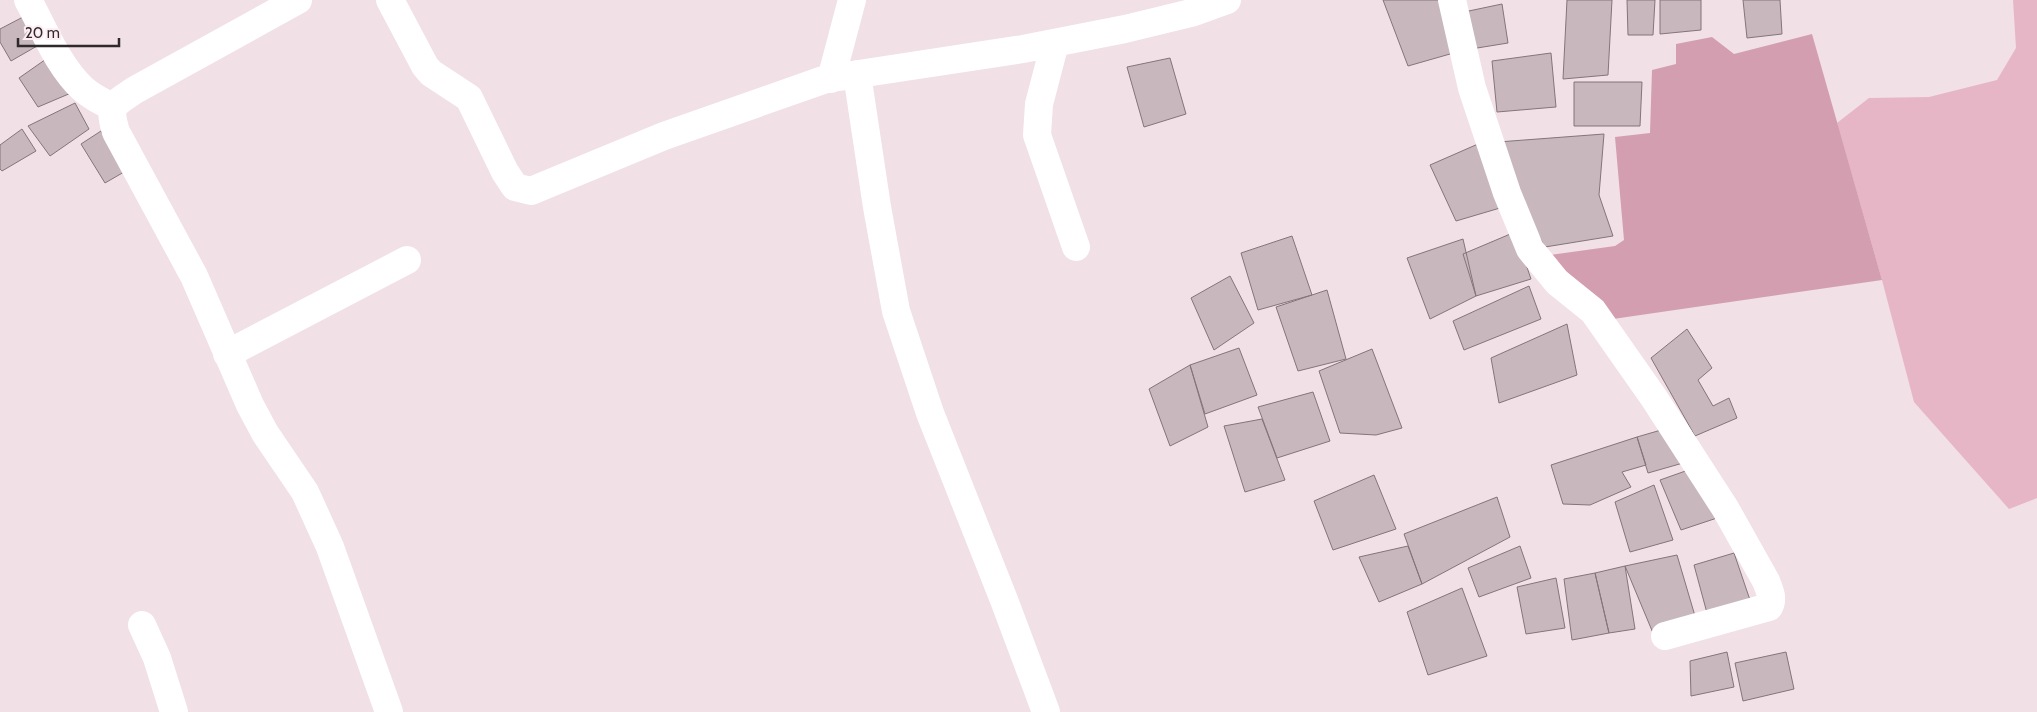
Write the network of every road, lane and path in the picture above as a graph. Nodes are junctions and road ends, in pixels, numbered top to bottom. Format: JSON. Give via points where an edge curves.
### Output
{"nodes":[{"id":1,"x":28,"y":0,"type":"edge"},
{"id":2,"x":298,"y":0,"type":"edge"},
{"id":3,"x":390,"y":0,"type":"edge"},
{"id":4,"x":852,"y":0,"type":"edge"},
{"id":5,"x":1227,"y":0,"type":"edge"},
{"id":6,"x":1452,"y":0,"type":"edge"},
{"id":7,"x":1055,"y":42,"type":"junction"},
{"id":8,"x":844,"y":76,"type":"junction"},
{"id":9,"x":113,"y":107,"type":"junction"},
{"id":10,"x":1076,"y":247,"type":"dead end"},
{"id":11,"x":407,"y":260,"type":"dead end"},
{"id":12,"x":227,"y":354,"type":"junction"},
{"id":13,"x":142,"y":624,"type":"dead end"},
{"id":14,"x":1665,"y":636,"type":"dead end"},
{"id":15,"x":174,"y":712,"type":"edge"},
{"id":16,"x":388,"y":712,"type":"edge"},
{"id":17,"x":1046,"y":712,"type":"edge"}],
"edges":[{"from":1,"to":9,"type":"street","via":[[71,75],[83,89]]},
{"from":2,"to":9,"type":"street","via":[[135,90]]},
{"from":3,"to":8,"type":"street","via":[[425,66],[469,98],[505,172],[515,187],[531,191],[664,136]]},
{"from":4,"to":8,"type":"street"},
{"from":5,"to":7,"type":"street","via":[[1182,16]]},
{"from":6,"to":14,"type":"street","via":[[1472,88],[1507,193],[1530,249],[1557,282],[1593,311],[1649,390],[1725,508],[1766,580],[1772,602],[1769,607]]},
{"from":7,"to":8,"type":"street"},
{"from":7,"to":10,"type":"street","via":[[1038,104],[1036,135]]},
{"from":8,"to":17,"type":"street","via":[[877,207],[896,311],[930,413]]},
{"from":9,"to":12,"type":"street","via":[[111,115],[116,132],[194,276]]},
{"from":11,"to":12,"type":"street"},
{"from":12,"to":16,"type":"street","via":[[265,433],[305,492],[330,547]]},
{"from":13,"to":15,"type":"street"}]}
